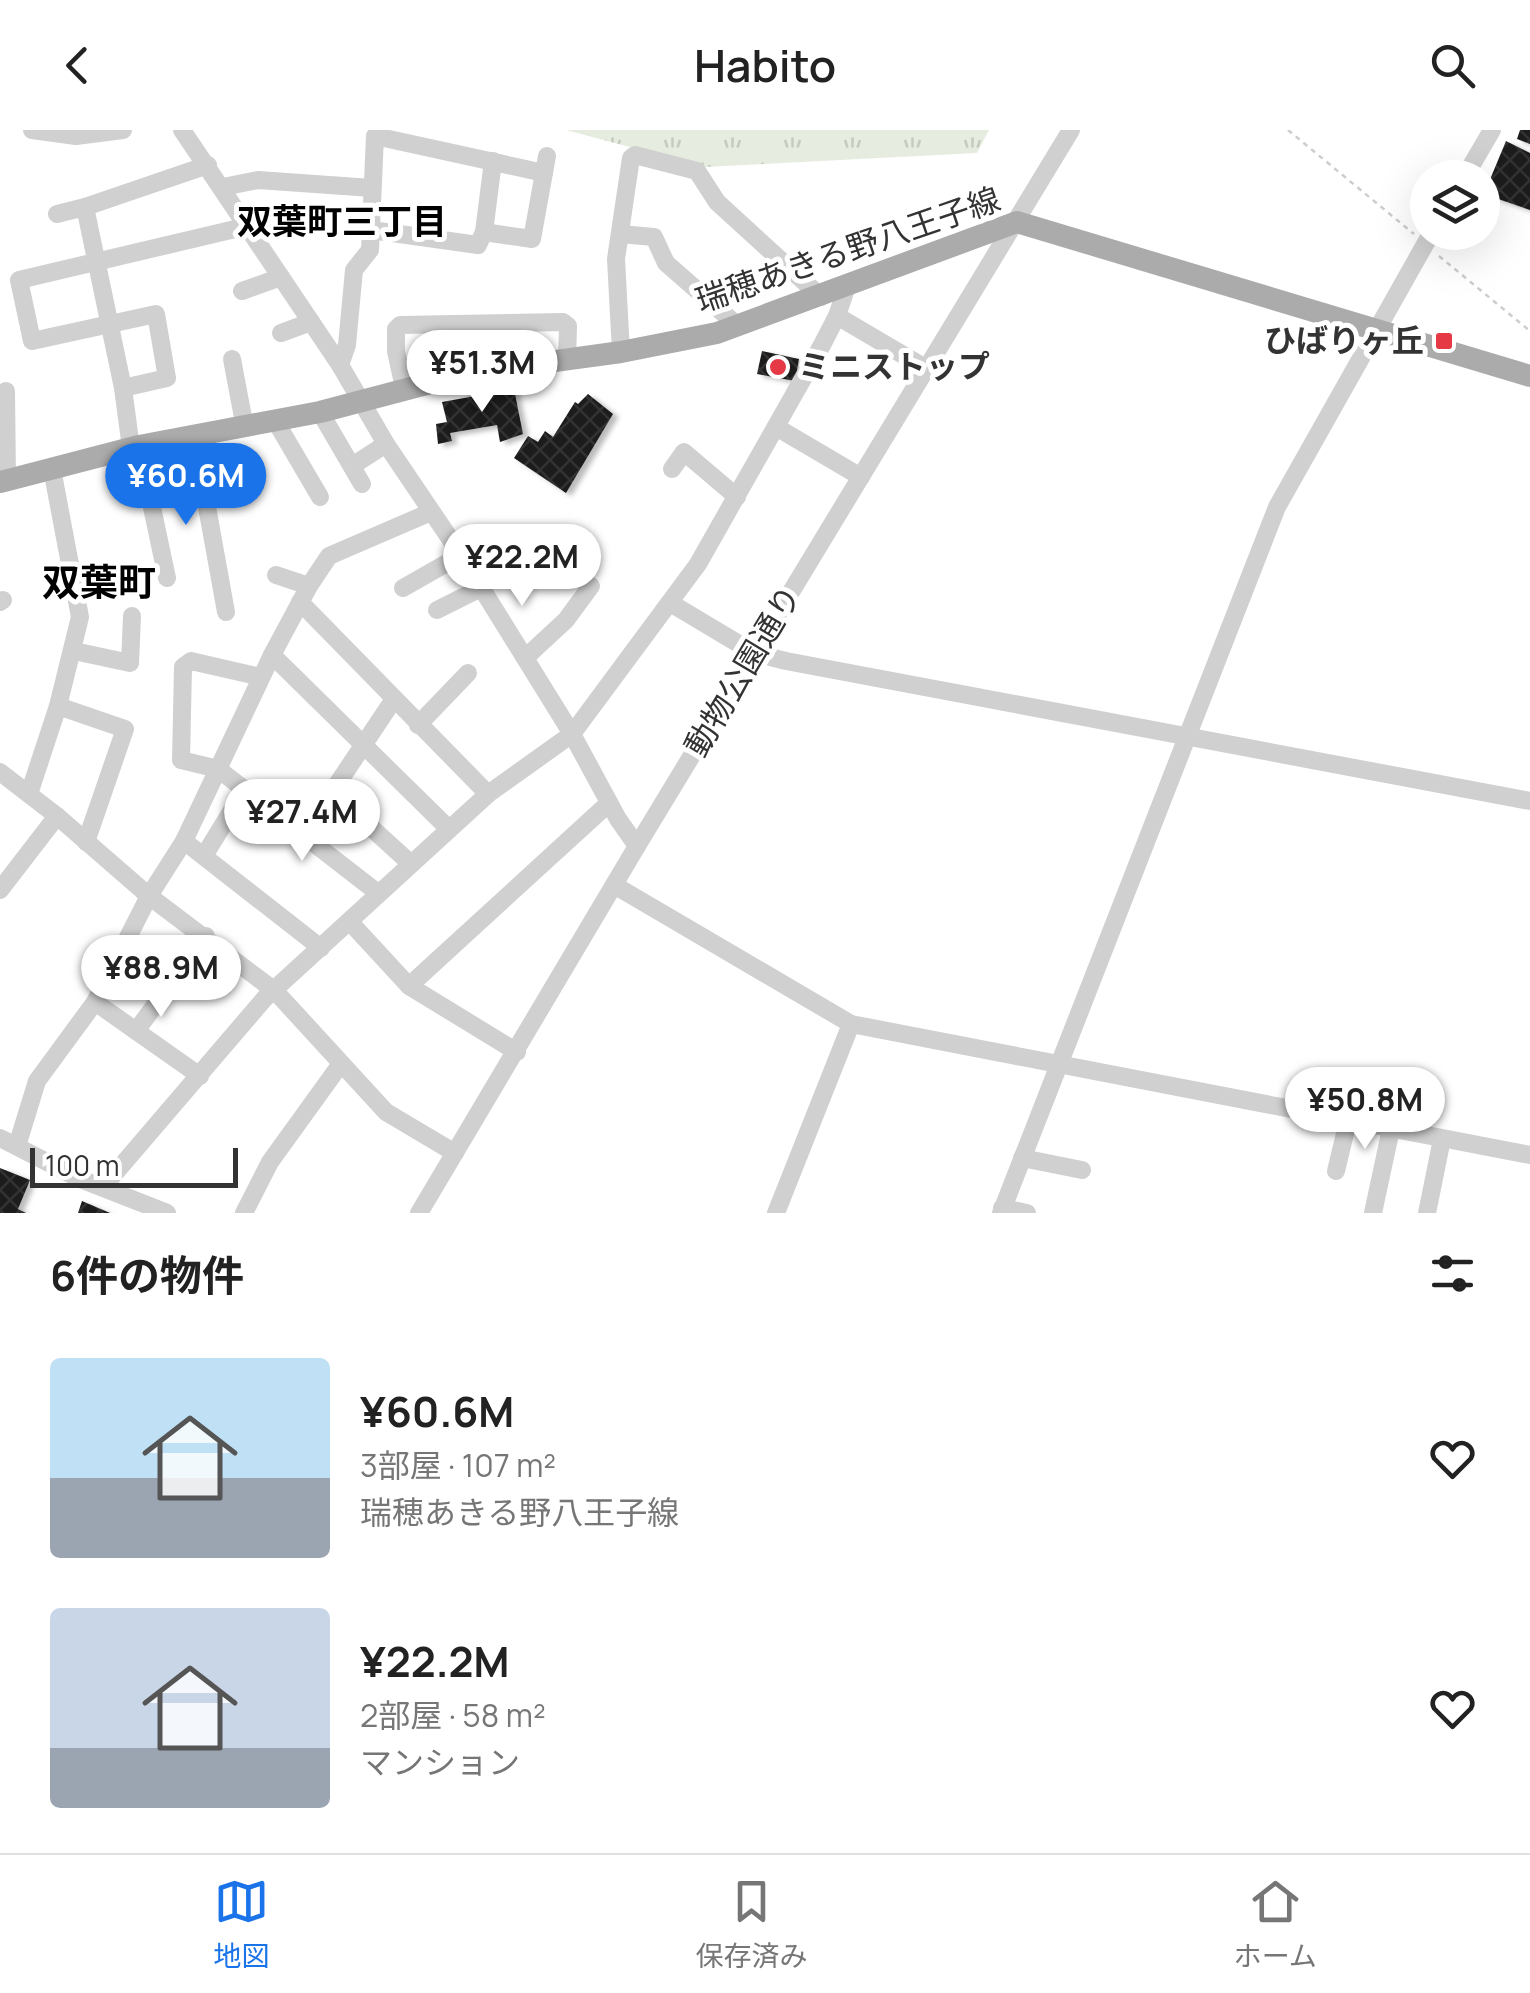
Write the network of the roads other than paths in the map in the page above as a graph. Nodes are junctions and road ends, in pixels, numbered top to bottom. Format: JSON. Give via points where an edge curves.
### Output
{"nodes":[{"id":1,"x":32,"y":130,"type":"edge"},
{"id":2,"x":123,"y":130,"type":"edge"},
{"id":3,"x":182,"y":130,"type":"edge"},
{"id":4,"x":1071,"y":130,"type":"edge"},
{"id":5,"x":1492,"y":130,"type":"edge"},
{"id":6,"x":1474,"y":160,"type":"edge"},
{"id":7,"x":493,"y":161,"type":"junction"},
{"id":8,"x":208,"y":165,"type":"junction"},
{"id":9,"x":222,"y":188,"type":"junction"},
{"id":10,"x":372,"y":188,"type":"junction"},
{"id":11,"x":85,"y":207,"type":"junction"},
{"id":12,"x":57,"y":214,"type":"dead end"},
{"id":13,"x":1017,"y":222,"type":"junction"},
{"id":14,"x":248,"y":226,"type":"junction"},
{"id":15,"x":371,"y":230,"type":"junction"},
{"id":16,"x":484,"y":232,"type":"junction"},
{"id":17,"x":620,"y":234,"type":"junction"},
{"id":18,"x":1422,"y":250,"type":"edge"},
{"id":19,"x":96,"y":261,"type":"junction"},
{"id":20,"x":282,"y":276,"type":"junction"},
{"id":21,"x":847,"y":286,"type":"junction"},
{"id":22,"x":242,"y":291,"type":"dead end"},
{"id":23,"x":819,"y":298,"type":"junction"},
{"id":24,"x":835,"y":320,"type":"junction"},
{"id":25,"x":311,"y":322,"type":"junction"},
{"id":26,"x":109,"y":324,"type":"junction"},
{"id":27,"x":738,"y":326,"type":"junction"},
{"id":28,"x":1376,"y":329,"type":"junction"},
{"id":29,"x":281,"y":333,"type":"dead end"},
{"id":30,"x":621,"y":352,"type":"junction"},
{"id":31,"x":232,"y":359,"type":"dead end"},
{"id":32,"x":567,"y":361,"type":"junction"},
{"id":33,"x":340,"y":365,"type":"junction"},
{"id":34,"x":927,"y":369,"type":"junction"},
{"id":35,"x":1530,"y":376,"type":"edge"},
{"id":36,"x":122,"y":388,"type":"junction"},
{"id":37,"x":404,"y":388,"type":"junction"},
{"id":38,"x":6,"y":391,"type":"dead end"},
{"id":39,"x":361,"y":401,"type":"junction"},
{"id":40,"x":320,"y":412,"type":"junction"},
{"id":41,"x":276,"y":422,"type":"junction"},
{"id":42,"x":776,"y":427,"type":"junction"},
{"id":43,"x":245,"y":428,"type":"junction"},
{"id":44,"x":194,"y":435,"type":"junction"},
{"id":45,"x":386,"y":444,"type":"junction"},
{"id":46,"x":135,"y":447,"type":"junction"},
{"id":47,"x":352,"y":466,"type":"junction"},
{"id":48,"x":52,"y":469,"type":"junction"},
{"id":49,"x":672,"y":469,"type":"dead end"},
{"id":50,"x":861,"y":478,"type":"junction"},
{"id":51,"x":4,"y":481,"type":"edge"},
{"id":52,"x":362,"y":484,"type":"dead end"},
{"id":53,"x":320,"y":498,"type":"dead end"},
{"id":54,"x":736,"y":498,"type":"junction"},
{"id":55,"x":432,"y":512,"type":"junction"},
{"id":56,"x":461,"y":555,"type":"junction"},
{"id":57,"x":276,"y":575,"type":"dead end"},
{"id":58,"x":167,"y":578,"type":"dead end"},
{"id":59,"x":591,"y":586,"type":"dead end"},
{"id":60,"x":403,"y":588,"type":"dead end"},
{"id":61,"x":481,"y":588,"type":"junction"},
{"id":62,"x":304,"y":594,"type":"junction"},
{"id":63,"x":672,"y":604,"type":"junction"},
{"id":64,"x":437,"y":610,"type":"dead end"},
{"id":65,"x":226,"y":612,"type":"dead end"},
{"id":66,"x":132,"y":616,"type":"dead end"},
{"id":67,"x":74,"y":651,"type":"junction"},
{"id":68,"x":754,"y":653,"type":"junction"},
{"id":69,"x":272,"y":655,"type":"junction"},
{"id":70,"x":525,"y":658,"type":"junction"},
{"id":71,"x":468,"y":673,"type":"dead end"},
{"id":72,"x":262,"y":677,"type":"junction"},
{"id":73,"x":394,"y":699,"type":"junction"},
{"id":74,"x":58,"y":706,"type":"junction"},
{"id":75,"x":418,"y":725,"type":"junction"},
{"id":76,"x":572,"y":734,"type":"junction"},
{"id":77,"x":1187,"y":735,"type":"junction"},
{"id":78,"x":361,"y":746,"type":"junction"},
{"id":79,"x":218,"y":769,"type":"junction"},
{"id":80,"x":0,"y":772,"type":"edge"},
{"id":81,"x":245,"y":789,"type":"junction"},
{"id":82,"x":29,"y":794,"type":"junction"},
{"id":83,"x":488,"y":794,"type":"junction"},
{"id":84,"x":1530,"y":801,"type":"edge"},
{"id":85,"x":609,"y":803,"type":"junction"},
{"id":86,"x":58,"y":816,"type":"junction"},
{"id":87,"x":449,"y":829,"type":"junction"},
{"id":88,"x":184,"y":841,"type":"junction"},
{"id":89,"x":86,"y":842,"type":"junction"},
{"id":90,"x":637,"y":846,"type":"junction"},
{"id":91,"x":204,"y":856,"type":"junction"},
{"id":92,"x":410,"y":863,"type":"junction"},
{"id":93,"x":614,"y":885,"type":"junction"},
{"id":94,"x":0,"y":890,"type":"edge"},
{"id":95,"x":378,"y":893,"type":"junction"},
{"id":96,"x":150,"y":896,"type":"junction"},
{"id":97,"x":348,"y":922,"type":"junction"},
{"id":98,"x":206,"y":936,"type":"junction"},
{"id":99,"x":320,"y":948,"type":"junction"},
{"id":100,"x":410,"y":986,"type":"junction"},
{"id":101,"x":275,"y":991,"type":"junction"},
{"id":102,"x":95,"y":1002,"type":"junction"},
{"id":103,"x":851,"y":1024,"type":"junction"},
{"id":104,"x":136,"y":1032,"type":"junction"},
{"id":105,"x":518,"y":1052,"type":"junction"},
{"id":106,"x":1060,"y":1062,"type":"junction"},
{"id":107,"x":340,"y":1065,"type":"junction"},
{"id":108,"x":200,"y":1076,"type":"junction"},
{"id":109,"x":1348,"y":1121,"type":"junction"},
{"id":110,"x":1391,"y":1128,"type":"junction"},
{"id":111,"x":1442,"y":1139,"type":"junction"},
{"id":112,"x":8,"y":1142,"type":"edge"},
{"id":113,"x":455,"y":1153,"type":"junction"},
{"id":114,"x":1530,"y":1155,"type":"edge"},
{"id":115,"x":1022,"y":1158,"type":"junction"},
{"id":116,"x":1082,"y":1170,"type":"dead end"},
{"id":117,"x":1336,"y":1172,"type":"dead end"},
{"id":118,"x":104,"y":1186,"type":"junction"},
{"id":119,"x":782,"y":1211,"type":"edge"},
{"id":120,"x":1002,"y":1211,"type":"edge"},
{"id":121,"x":166,"y":1213,"type":"edge"},
{"id":122,"x":244,"y":1213,"type":"edge"},
{"id":123,"x":419,"y":1213,"type":"edge"},
{"id":124,"x":1027,"y":1213,"type":"edge"},
{"id":125,"x":1373,"y":1213,"type":"edge"},
{"id":126,"x":1428,"y":1213,"type":"edge"}],
"edges":[{"from":1,"to":2,"type":"street","via":[[76,136]]},
{"from":3,"to":8,"type":"street"},
{"from":4,"to":13,"type":"street","name":"動物公園通り"},
{"from":5,"to":6,"type":"street"},
{"from":7,"to":10,"type":"street","via":[[375,136]]},
{"from":7,"to":16,"type":"street"},
{"from":7,"to":16,"type":"street","via":[[546,164],[532,239]]},
{"from":8,"to":9,"type":"street"},
{"from":8,"to":11,"type":"street"},
{"from":9,"to":10,"type":"street","via":[[258,180]]},
{"from":9,"to":14,"type":"street"},
{"from":10,"to":15,"type":"street"},
{"from":11,"to":12,"type":"street"},
{"from":11,"to":19,"type":"street"},
{"from":13,"to":21,"type":"main road","name":"瑞穂あきる野八王子線"},
{"from":13,"to":28,"type":"main road","name":"瑞穂あきる野八王子線"},
{"from":13,"to":34,"type":"street","name":"動物公園通り"},
{"from":14,"to":19,"type":"street"},
{"from":14,"to":20,"type":"street"},
{"from":15,"to":16,"type":"street","via":[[478,245]]},
{"from":15,"to":33,"type":"street","via":[[370,250],[354,270]]},
{"from":17,"to":23,"type":"street","via":[[631,158],[698,170],[717,202]]},
{"from":17,"to":27,"type":"street","via":[[654,237],[666,262]]},
{"from":17,"to":30,"type":"street"},
{"from":18,"to":28,"type":"street"},
{"from":19,"to":26,"type":"street"},
{"from":19,"to":26,"type":"street","via":[[18,280],[32,341]]},
{"from":20,"to":22,"type":"street"},
{"from":20,"to":25,"type":"street"},
{"from":21,"to":23,"type":"main road","name":"瑞穂あきる野八王子線"},
{"from":21,"to":24,"type":"street"},
{"from":23,"to":24,"type":"street"},
{"from":23,"to":27,"type":"main road","name":"瑞穂あきる野八王子線"},
{"from":24,"to":34,"type":"street"},
{"from":24,"to":42,"type":"street"},
{"from":25,"to":29,"type":"street"},
{"from":25,"to":33,"type":"street"},
{"from":26,"to":36,"type":"street"},
{"from":26,"to":36,"type":"street","via":[[156,314],[167,378]]},
{"from":27,"to":30,"type":"main road","name":"瑞穂あきる野八王子線"},
{"from":28,"to":35,"type":"main road","name":"瑞穂あきる野八王子線"},
{"from":28,"to":77,"type":"street","via":[[1277,506]]},
{"from":30,"to":32,"type":"main road","name":"瑞穂あきる野八王子線"},
{"from":31,"to":43,"type":"street"},
{"from":32,"to":37,"type":"main road","name":"瑞穂あきる野八王子線"},
{"from":32,"to":37,"type":"street","via":[[568,326],[562,322],[400,325],[396,350]]},
{"from":33,"to":39,"type":"street"},
{"from":34,"to":50,"type":"street","name":"動物公園通り"},
{"from":36,"to":46,"type":"street"},
{"from":37,"to":39,"type":"main road","name":"瑞穂あきる野八王子線"},
{"from":38,"to":51,"type":"street"},
{"from":39,"to":40,"type":"main road","name":"瑞穂あきる野八王子線"},
{"from":39,"to":45,"type":"street"},
{"from":40,"to":41,"type":"main road","name":"瑞穂あきる野八王子線"},
{"from":40,"to":47,"type":"street"},
{"from":41,"to":43,"type":"main road","name":"瑞穂あきる野八王子線"},
{"from":41,"to":53,"type":"street"},
{"from":42,"to":50,"type":"street"},
{"from":42,"to":54,"type":"street"},
{"from":43,"to":44,"type":"main road","name":"瑞穂あきる野八王子線"},
{"from":44,"to":46,"type":"main road","name":"瑞穂あきる野八王子線"},
{"from":44,"to":65,"type":"street"},
{"from":45,"to":47,"type":"street"},
{"from":45,"to":55,"type":"street"},
{"from":46,"to":48,"type":"main road","name":"瑞穂あきる野八王子線"},
{"from":46,"to":58,"type":"street"},
{"from":47,"to":52,"type":"street"},
{"from":48,"to":51,"type":"main road","name":"瑞穂あきる野八王子線"},
{"from":48,"to":67,"type":"street","via":[[80,617]]},
{"from":49,"to":54,"type":"street","via":[[684,452]]},
{"from":50,"to":68,"type":"street","name":"動物公園通り"},
{"from":54,"to":63,"type":"street"},
{"from":55,"to":56,"type":"street"},
{"from":55,"to":62,"type":"street","via":[[329,556]]},
{"from":56,"to":60,"type":"street"},
{"from":56,"to":61,"type":"street"},
{"from":57,"to":62,"type":"street"},
{"from":59,"to":70,"type":"street"},
{"from":61,"to":64,"type":"street"},
{"from":61,"to":70,"type":"street"},
{"from":62,"to":69,"type":"street"},
{"from":62,"to":73,"type":"street"},
{"from":63,"to":68,"type":"street"},
{"from":63,"to":76,"type":"street"},
{"from":66,"to":67,"type":"street","via":[[130,663]]},
{"from":67,"to":74,"type":"street"},
{"from":68,"to":77,"type":"street"},
{"from":68,"to":90,"type":"street","name":"動物公園通り"},
{"from":69,"to":72,"type":"street"},
{"from":69,"to":78,"type":"street"},
{"from":70,"to":76,"type":"street"},
{"from":71,"to":75,"type":"street"},
{"from":72,"to":79,"type":"street"},
{"from":72,"to":79,"type":"street","via":[[191,661],[183,667],[181,760]]},
{"from":73,"to":75,"type":"street"},
{"from":73,"to":78,"type":"street"},
{"from":74,"to":82,"type":"street"},
{"from":74,"to":89,"type":"street","via":[[125,729]]},
{"from":75,"to":83,"type":"street"},
{"from":76,"to":83,"type":"street"},
{"from":76,"to":85,"type":"street"},
{"from":77,"to":84,"type":"street"},
{"from":77,"to":106,"type":"street"},
{"from":78,"to":87,"type":"street"},
{"from":78,"to":92,"type":"street","via":[[332,792]]},
{"from":79,"to":81,"type":"street"},
{"from":79,"to":88,"type":"street"},
{"from":80,"to":82,"type":"street"},
{"from":81,"to":91,"type":"street"},
{"from":81,"to":95,"type":"street"},
{"from":82,"to":86,"type":"street"},
{"from":83,"to":87,"type":"street"},
{"from":85,"to":90,"type":"street"},
{"from":85,"to":100,"type":"street"},
{"from":86,"to":89,"type":"street"},
{"from":86,"to":94,"type":"street"},
{"from":87,"to":92,"type":"street"},
{"from":88,"to":91,"type":"street"},
{"from":88,"to":96,"type":"street"},
{"from":89,"to":96,"type":"street"},
{"from":90,"to":93,"type":"street","name":"動物公園通り"},
{"from":91,"to":99,"type":"street"},
{"from":92,"to":95,"type":"street"},
{"from":93,"to":103,"type":"street"},
{"from":93,"to":105,"type":"street","name":"動物公園通り"},
{"from":95,"to":97,"type":"street"},
{"from":96,"to":98,"type":"street"},
{"from":96,"to":102,"type":"street"},
{"from":97,"to":99,"type":"street"},
{"from":97,"to":100,"type":"street"},
{"from":98,"to":101,"type":"street"},
{"from":98,"to":104,"type":"street"},
{"from":99,"to":101,"type":"street"},
{"from":100,"to":105,"type":"street"},
{"from":101,"to":107,"type":"street"},
{"from":101,"to":108,"type":"street"},
{"from":102,"to":104,"type":"street"},
{"from":102,"to":112,"type":"street","via":[[37,1080]]},
{"from":103,"to":106,"type":"street"},
{"from":103,"to":119,"type":"street"},
{"from":104,"to":108,"type":"street"},
{"from":105,"to":113,"type":"street","name":"動物公園通り"},
{"from":106,"to":109,"type":"street"},
{"from":106,"to":115,"type":"street"},
{"from":107,"to":113,"type":"street","via":[[386,1112]]},
{"from":107,"to":122,"type":"street","via":[[270,1162]]},
{"from":108,"to":118,"type":"street"},
{"from":109,"to":110,"type":"street"},
{"from":109,"to":117,"type":"street"},
{"from":110,"to":111,"type":"street"},
{"from":110,"to":125,"type":"street"},
{"from":111,"to":114,"type":"street"},
{"from":111,"to":126,"type":"street"},
{"from":112,"to":118,"type":"street"},
{"from":113,"to":123,"type":"street","name":"動物公園通り"},
{"from":115,"to":116,"type":"street"},
{"from":115,"to":120,"type":"street"},
{"from":118,"to":121,"type":"street"},
{"from":120,"to":124,"type":"street"}]}
